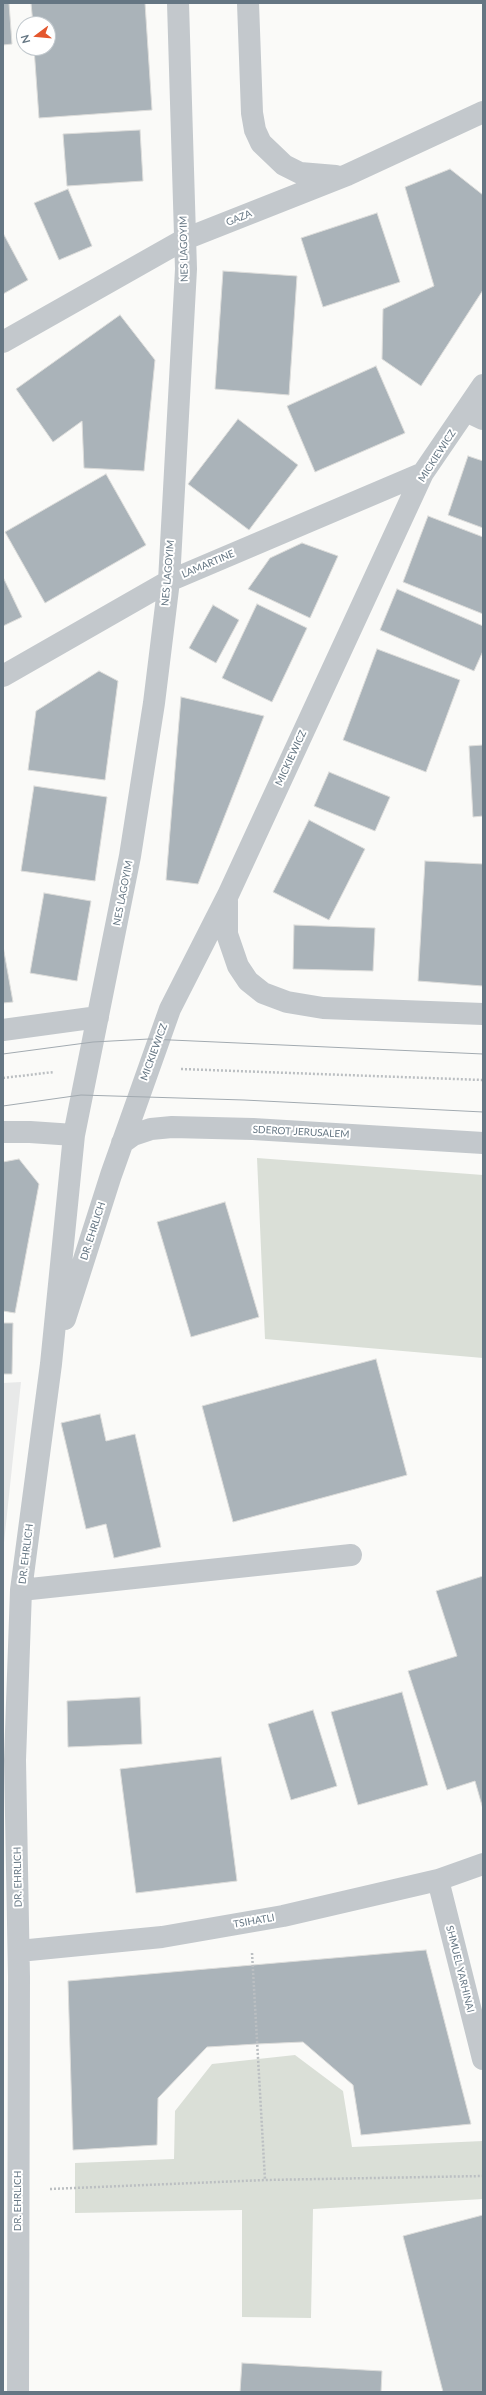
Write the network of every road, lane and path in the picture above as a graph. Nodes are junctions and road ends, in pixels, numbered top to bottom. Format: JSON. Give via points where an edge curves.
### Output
{"nodes":[{"id":1,"x":178,"y":3,"type":"edge"},
{"id":2,"x":248,"y":3,"type":"edge"},
{"id":3,"x":483,"y":112,"type":"edge"},
{"id":4,"x":347,"y":174,"type":"junction"},
{"id":5,"x":185,"y":239,"type":"junction"},
{"id":6,"x":3,"y":342,"type":"edge"},
{"id":7,"x":483,"y":385,"type":"edge"},
{"id":8,"x":475,"y":415,"type":"edge"},
{"id":9,"x":423,"y":473,"type":"junction"},
{"id":10,"x":169,"y":581,"type":"junction"},
{"id":11,"x":3,"y":676,"type":"edge"},
{"id":12,"x":228,"y":895,"type":"junction"},
{"id":13,"x":483,"y":1014,"type":"edge"},
{"id":14,"x":98,"y":1017,"type":"junction"},
{"id":15,"x":3,"y":1030,"type":"edge"},
{"id":16,"x":148,"y":1068,"type":"junction"},
{"id":17,"x":483,"y":1080,"type":"edge"},
{"id":18,"x":3,"y":1132,"type":"edge"},
{"id":19,"x":74,"y":1135,"type":"junction"},
{"id":20,"x":122,"y":1143,"type":"junction"},
{"id":21,"x":483,"y":1143,"type":"edge"},
{"id":22,"x":51,"y":1364,"type":"junction"},
{"id":23,"x":351,"y":1555,"type":"dead end"},
{"id":24,"x":21,"y":1590,"type":"junction"},
{"id":25,"x":483,"y":1864,"type":"edge"},
{"id":26,"x":438,"y":1880,"type":"junction"},
{"id":27,"x":19,"y":1951,"type":"junction"},
{"id":28,"x":253,"y":1965,"type":"dead end"},
{"id":29,"x":479,"y":2028,"type":"edge"},
{"id":30,"x":483,"y":2059,"type":"edge"},
{"id":31,"x":483,"y":2176,"type":"edge"},
{"id":32,"x":265,"y":2180,"type":"junction"},
{"id":33,"x":18,"y":2190,"type":"junction"},
{"id":34,"x":18,"y":2392,"type":"edge"}],
"edges":[{"from":1,"to":5,"type":"street","name":"NES LAGOYIM"},
{"from":2,"to":4,"type":"street","via":[[252,113],[255,130],[261,143],[284,166],[300,173],[331,176]]},
{"from":3,"to":4,"type":"street","name":"GAZA"},
{"from":4,"to":5,"type":"street","name":"GAZA"},
{"from":5,"to":6,"type":"street","name":"GAZA"},
{"from":5,"to":10,"type":"street","name":"NES LAGOYIM","via":[[186,270]]},
{"from":7,"to":8,"type":"street","name":"MICKIEWICZ"},
{"from":8,"to":9,"type":"street","name":"MICKIEWICZ"},
{"from":9,"to":10,"type":"street","name":"LAMARTINE"},
{"from":9,"to":12,"type":"street","name":"MICKIEWICZ"},
{"from":10,"to":11,"type":"street","name":"LAMARTINE"},
{"from":10,"to":14,"type":"street","name":"NES LAGOYIM","via":[[154,703],[130,856]]},
{"from":12,"to":13,"type":"street","via":[[226,920],[232,951],[248,981],[263,993],[287,1002],[323,1008]]},
{"from":12,"to":16,"type":"street","name":"MICKIEWICZ","via":[[170,1009]]},
{"from":14,"to":15,"type":"street"},
{"from":14,"to":19,"type":"street","name":"NES LAGOYIM"},
{"from":16,"to":17,"type":"path"},
{"from":16,"to":20,"type":"street","name":"MICKIEWICZ"},
{"from":18,"to":19,"type":"street"},
{"from":19,"to":22,"type":"street","name":"DR. EHRLICH"},
{"from":20,"to":21,"type":"street","name":"SDEROT JERUSALEM","via":[[139,1133],[172,1127]]},
{"from":20,"to":22,"type":"street","name":"DR. EHRLICH"},
{"from":22,"to":24,"type":"street","name":"DR. EHRLICH"},
{"from":23,"to":24,"type":"street"},
{"from":24,"to":27,"type":"street","name":"DR. EHRLICH","via":[[15,1760]]},
{"from":25,"to":26,"type":"street","name":"TSIHATLI"},
{"from":26,"to":27,"type":"street","name":"TSIHATLI","via":[[283,1916],[162,1937]]},
{"from":26,"to":29,"type":"street","name":"SHMUEL YARHINAI"},
{"from":27,"to":33,"type":"street","name":"DR. EHRLICH"},
{"from":28,"to":32,"type":"path"},
{"from":29,"to":30,"type":"street","name":"SHMUEL YARHINAI"},
{"from":31,"to":32,"type":"path"},
{"from":32,"to":33,"type":"path"},
{"from":33,"to":34,"type":"street","name":"DR. EHRLICH"}]}
